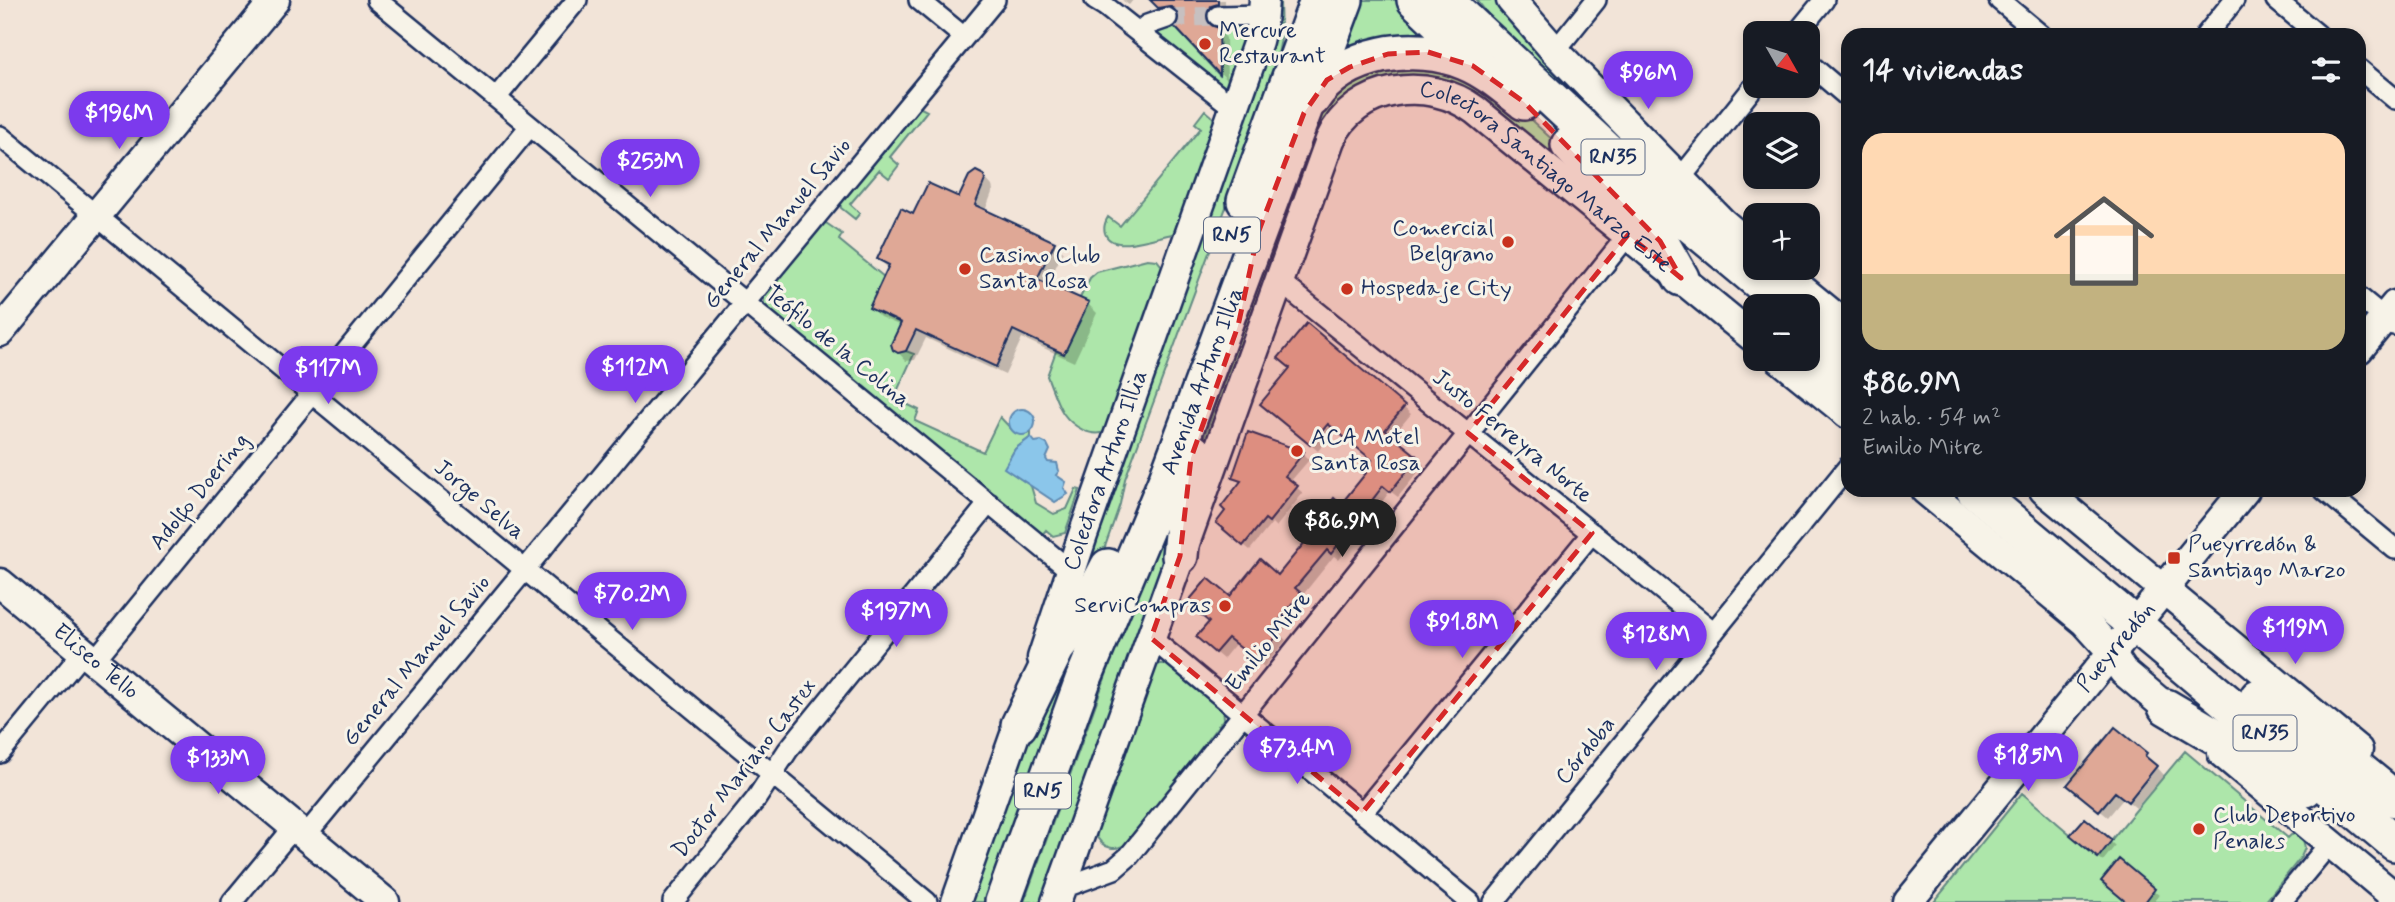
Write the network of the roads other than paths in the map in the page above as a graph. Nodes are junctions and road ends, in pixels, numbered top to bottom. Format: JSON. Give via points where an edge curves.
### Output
{"nodes":[{"id":1,"x":275,"y":0,"type":"edge"},
{"id":2,"x":377,"y":0,"type":"edge"},
{"id":3,"x":577,"y":0,"type":"edge"},
{"id":4,"x":919,"y":0,"type":"edge"},
{"id":5,"x":995,"y":0,"type":"edge"},
{"id":6,"x":1318,"y":0,"type":"edge"},
{"id":7,"x":1345,"y":0,"type":"edge"},
{"id":8,"x":1415,"y":0,"type":"edge"},
{"id":9,"x":1445,"y":0,"type":"edge"},
{"id":10,"x":1464,"y":0,"type":"edge"},
{"id":11,"x":1511,"y":0,"type":"edge"},
{"id":12,"x":1596,"y":0,"type":"edge"},
{"id":13,"x":1824,"y":0,"type":"edge"},
{"id":14,"x":1999,"y":0,"type":"edge"},
{"id":15,"x":2234,"y":0,"type":"edge"},
{"id":16,"x":2276,"y":0,"type":"edge"},
{"id":17,"x":1100,"y":2,"type":"edge"},
{"id":18,"x":1269,"y":14,"type":"edge"},
{"id":19,"x":1218,"y":16,"type":"tunnel mouth"},
{"id":20,"x":1167,"y":18,"type":"tunnel mouth"},
{"id":21,"x":1807,"y":21,"type":"edge"},
{"id":22,"x":2033,"y":28,"type":"edge"},
{"id":23,"x":2212,"y":28,"type":"edge"},
{"id":24,"x":2310,"y":28,"type":"edge"},
{"id":25,"x":1139,"y":32,"type":"junction"},
{"id":26,"x":964,"y":37,"type":"junction"},
{"id":27,"x":1555,"y":51,"type":"junction"},
{"id":28,"x":1820,"y":74,"type":"edge"},
{"id":29,"x":2366,"y":75,"type":"edge"},
{"id":30,"x":1841,"y":91,"type":"edge"},
{"id":31,"x":496,"y":98,"type":"junction"},
{"id":32,"x":1745,"y":98,"type":"edge"},
{"id":33,"x":2395,"y":99,"type":"edge"},
{"id":34,"x":1524,"y":102,"type":"junction"},
{"id":35,"x":1234,"y":108,"type":"junction"},
{"id":36,"x":1286,"y":123,"type":"junction"},
{"id":37,"x":530,"y":126,"type":"junction"},
{"id":38,"x":1570,"y":131,"type":"junction"},
{"id":39,"x":0,"y":136,"type":"edge"},
{"id":40,"x":1680,"y":178,"type":"junction"},
{"id":41,"x":97,"y":216,"type":"junction"},
{"id":42,"x":1258,"y":233,"type":"junction"},
{"id":43,"x":1628,"y":235,"type":"junction"},
{"id":44,"x":1743,"y":240,"type":"edge"},
{"id":45,"x":1681,"y":278,"type":"junction"},
{"id":46,"x":1791,"y":280,"type":"edge"},
{"id":47,"x":1279,"y":281,"type":"junction"},
{"id":48,"x":1774,"y":294,"type":"edge"},
{"id":49,"x":1743,"y":298,"type":"edge"},
{"id":50,"x":2366,"y":301,"type":"edge"},
{"id":51,"x":745,"y":303,"type":"junction"},
{"id":52,"x":2391,"y":317,"type":"edge"},
{"id":53,"x":1841,"y":321,"type":"edge"},
{"id":54,"x":1743,"y":329,"type":"edge"},
{"id":55,"x":0,"y":332,"type":"edge"},
{"id":56,"x":1820,"y":333,"type":"edge"},
{"id":57,"x":2366,"y":342,"type":"edge"},
{"id":58,"x":1841,"y":351,"type":"edge"},
{"id":59,"x":1820,"y":362,"type":"edge"},
{"id":60,"x":1795,"y":371,"type":"edge"},
{"id":61,"x":1841,"y":379,"type":"edge"},
{"id":62,"x":312,"y":393,"type":"junction"},
{"id":63,"x":1841,"y":408,"type":"edge"},
{"id":64,"x":1468,"y":433,"type":"junction"},
{"id":65,"x":1841,"y":476,"type":"edge"},
{"id":66,"x":1933,"y":497,"type":"edge"},
{"id":67,"x":1984,"y":497,"type":"edge"},
{"id":68,"x":2016,"y":497,"type":"edge"},
{"id":69,"x":2050,"y":497,"type":"edge"},
{"id":70,"x":2239,"y":497,"type":"edge"},
{"id":71,"x":2332,"y":497,"type":"edge"},
{"id":72,"x":989,"y":503,"type":"junction"},
{"id":73,"x":1129,"y":523,"type":"junction"},
{"id":74,"x":1592,"y":533,"type":"junction"},
{"id":75,"x":2395,"y":549,"type":"edge"},
{"id":76,"x":1181,"y":556,"type":"junction"},
{"id":77,"x":525,"y":570,"type":"junction"},
{"id":78,"x":1072,"y":572,"type":"junction"},
{"id":79,"x":0,"y":583,"type":"edge"},
{"id":80,"x":2149,"y":607,"type":"junction"},
{"id":81,"x":1714,"y":632,"type":"junction"},
{"id":82,"x":1151,"y":638,"type":"junction"},
{"id":83,"x":2110,"y":653,"type":"junction"},
{"id":84,"x":89,"y":656,"type":"junction"},
{"id":85,"x":1083,"y":680,"type":"junction"},
{"id":86,"x":2258,"y":697,"type":"junction"},
{"id":87,"x":2166,"y":708,"type":"junction"},
{"id":88,"x":1242,"y":714,"type":"junction"},
{"id":89,"x":1019,"y":725,"type":"junction"},
{"id":90,"x":0,"y":753,"type":"edge"},
{"id":91,"x":772,"y":774,"type":"junction"},
{"id":92,"x":2395,"y":781,"type":"edge"},
{"id":93,"x":2395,"y":799,"type":"edge"},
{"id":94,"x":2395,"y":812,"type":"edge"},
{"id":95,"x":1362,"y":813,"type":"junction"},
{"id":96,"x":300,"y":832,"type":"junction"},
{"id":97,"x":2395,"y":842,"type":"edge"},
{"id":98,"x":2330,"y":843,"type":"junction"},
{"id":99,"x":2395,"y":864,"type":"edge"},
{"id":100,"x":1058,"y":896,"type":"edge"},
{"id":101,"x":2395,"y":897,"type":"edge"},
{"id":102,"x":232,"y":902,"type":"edge"},
{"id":103,"x":385,"y":902,"type":"edge"},
{"id":104,"x":673,"y":902,"type":"edge"},
{"id":105,"x":927,"y":902,"type":"edge"},
{"id":106,"x":956,"y":902,"type":"edge"},
{"id":107,"x":1003,"y":902,"type":"edge"},
{"id":108,"x":1470,"y":902,"type":"edge"},
{"id":109,"x":1494,"y":902,"type":"edge"},
{"id":110,"x":1908,"y":902,"type":"edge"},
{"id":111,"x":2281,"y":902,"type":"edge"}],
"edges":[{"from":1,"to":41,"type":"street"},
{"from":2,"to":31,"type":"street","name":"Teófilo de la Colina"},
{"from":3,"to":31,"type":"street"},
{"from":4,"to":26,"type":"street"},
{"from":5,"to":26,"type":"street","name":"General Manuel Savio"},
{"from":6,"to":36,"type":"highway","name":"Avenida Arturo Illia","number":"RN5"},
{"from":7,"to":36,"type":"highway","name":"Avenida Arturo Illia","number":"RN5"},
{"from":8,"to":34,"type":"highway","number":"RN35"},
{"from":9,"to":38,"type":"highway","number":"RN35"},
{"from":10,"to":38,"type":"highway"},
{"from":11,"to":27,"type":"street"},
{"from":12,"to":27,"type":"street"},
{"from":13,"to":21,"type":"street"},
{"from":14,"to":22,"type":"street"},
{"from":15,"to":23,"type":"street"},
{"from":16,"to":24,"type":"street"},
{"from":17,"to":25,"type":"street"},
{"from":18,"to":19,"type":"street"},
{"from":18,"to":35,"type":"street","name":"Colectora Arturo Illia"},
{"from":18,"to":36,"type":"highway","via":[[1290,49]]},
{"from":20,"to":25,"type":"street"},
{"from":25,"to":35,"type":"street"},
{"from":26,"to":51,"type":"street","name":"General Manuel Savio"},
{"from":27,"to":40,"type":"street"},
{"from":28,"to":30,"type":"street"},
{"from":29,"to":33,"type":"street"},
{"from":31,"to":37,"type":"street","name":"Teófilo de la Colina"},
{"from":32,"to":40,"type":"street"},
{"from":34,"to":36,"type":"highway","via":[[1463,61],[1428,52],[1401,52],[1362,62],[1327,80]]},
{"from":34,"to":38,"type":"highway","number":"RN35"},
{"from":35,"to":78,"type":"street","name":"Colectora Arturo Illia"},
{"from":36,"to":42,"type":"highway","name":"Avenida Arturo Illia","number":"RN5"},
{"from":36,"to":73,"type":"highway","name":"Avenida Arturo Illia","number":"RN5"},
{"from":37,"to":51,"type":"street","name":"Teófilo de la Colina"},
{"from":37,"to":62,"type":"street","name":"Adolfo Doering"},
{"from":38,"to":45,"type":"highway","via":[[1660,241]]},
{"from":38,"to":48,"type":"highway","number":"RN35"},
{"from":38,"to":49,"type":"highway","number":"RN35","via":[[1645,215]]},
{"from":39,"to":41,"type":"street","name":"Jorge Selva"},
{"from":40,"to":44,"type":"street"},
{"from":41,"to":55,"type":"street"},
{"from":41,"to":62,"type":"street","name":"Jorge Selva"},
{"from":42,"to":76,"type":"highway","via":[[1236,334],[1191,457]]},
{"from":42,"to":85,"type":"highway","name":"Avenida Arturo Illia","number":"RN5","via":[[1153,514]]},
{"from":43,"to":45,"type":"street","name":"Colectora Santiago Marzo Este"},
{"from":43,"to":47,"type":"street","name":"Colectora Santiago Marzo Este","via":[[1475,110],[1448,95],[1406,91],[1364,101],[1347,113],[1330,140]]},
{"from":43,"to":64,"type":"street","name":"Emilio Mitre"},
{"from":45,"to":54,"type":"street","name":"Colectora Santiago Marzo Este"},
{"from":46,"to":53,"type":"street"},
{"from":47,"to":64,"type":"street","name":"Justo Ferreyra Norte"},
{"from":47,"to":76,"type":"street"},
{"from":50,"to":52,"type":"street"},
{"from":51,"to":72,"type":"street","name":"Teófilo de la Colina"},
{"from":51,"to":77,"type":"street","name":"General Manuel Savio"},
{"from":52,"to":57,"type":"street"},
{"from":56,"to":58,"type":"highway"},
{"from":59,"to":61,"type":"highway"},
{"from":60,"to":63,"type":"street"},
{"from":62,"to":77,"type":"street","name":"Jorge Selva"},
{"from":62,"to":84,"type":"street","name":"Adolfo Doering"},
{"from":64,"to":74,"type":"street","name":"Justo Ferreyra Norte"},
{"from":64,"to":88,"type":"street","name":"Emilio Mitre"},
{"from":65,"to":81,"type":"street","name":"Córdoba"},
{"from":66,"to":83,"type":"street","via":[[2085,622]]},
{"from":67,"to":80,"type":"highway","number":"RN35"},
{"from":68,"to":80,"type":"highway","number":"RN35"},
{"from":69,"to":80,"type":"street"},
{"from":70,"to":80,"type":"street","name":"Pueyrredón"},
{"from":71,"to":75,"type":"street"},
{"from":72,"to":78,"type":"street","name":"Teófilo de la Colina"},
{"from":72,"to":91,"type":"street","name":"Doctor Mariano Castex"},
{"from":73,"to":85,"type":"highway","name":"Avenida Arturo Illia","number":"RN5"},
{"from":73,"to":89,"type":"highway","via":[[1093,598],[1056,649]]},
{"from":74,"to":81,"type":"street","name":"Justo Ferreyra Norte"},
{"from":74,"to":95,"type":"street"},
{"from":76,"to":82,"type":"street"},
{"from":77,"to":91,"type":"street","name":"Jorge Selva"},
{"from":77,"to":96,"type":"street","name":"General Manuel Savio"},
{"from":78,"to":89,"type":"street","name":"Colectora Arturo Illia"},
{"from":79,"to":84,"type":"street","name":"Eliseo Tello"},
{"from":80,"to":83,"type":"street","name":"Pueyrredón"},
{"from":80,"to":86,"type":"highway","number":"RN35"},
{"from":80,"to":92,"type":"street"},
{"from":80,"to":97,"type":"highway","number":"RN35"},
{"from":81,"to":109,"type":"street","name":"Córdoba"},
{"from":82,"to":88,"type":"street"},
{"from":82,"to":100,"type":"street"},
{"from":83,"to":87,"type":"street","via":[[2123,671]]},
{"from":83,"to":110,"type":"street","name":"Pueyrredón"},
{"from":84,"to":90,"type":"street","name":"Adolfo Doering"},
{"from":84,"to":96,"type":"street","name":"Eliseo Tello"},
{"from":85,"to":107,"type":"highway","name":"Avenida Arturo Illia","number":"RN5"},
{"from":86,"to":93,"type":"highway"},
{"from":86,"to":94,"type":"highway","number":"RN35"},
{"from":87,"to":98,"type":"street"},
{"from":87,"to":99,"type":"highway","via":[[2307,790]]},
{"from":88,"to":95,"type":"street"},
{"from":88,"to":100,"type":"street","name":"Emilio Mitre","via":[[1119,866]]},
{"from":89,"to":106,"type":"street","name":"Colectora Arturo Illia"},
{"from":91,"to":104,"type":"street","name":"Doctor Mariano Castex"},
{"from":91,"to":105,"type":"street","name":"Jorge Selva"},
{"from":95,"to":108,"type":"street"},
{"from":96,"to":102,"type":"street","name":"General Manuel Savio"},
{"from":96,"to":103,"type":"street","name":"Eliseo Tello"},
{"from":98,"to":101,"type":"street"},
{"from":98,"to":111,"type":"street"}]}
